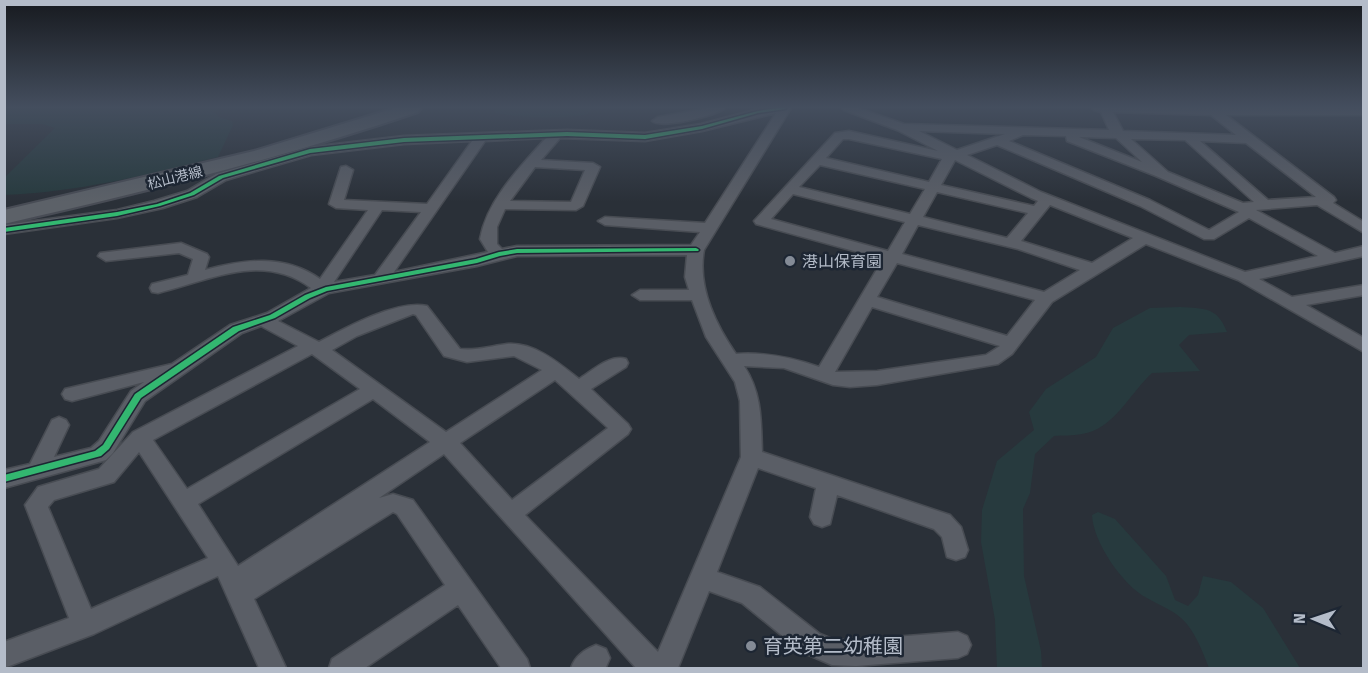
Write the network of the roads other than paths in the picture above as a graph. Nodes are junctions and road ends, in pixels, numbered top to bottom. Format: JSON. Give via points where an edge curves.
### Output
{"nodes":[{"id":1,"x":315,"y":139,"type":"edge"},
{"id":2,"x":450,"y":139,"type":"edge"},
{"id":3,"x":479,"y":139,"type":"edge"},
{"id":4,"x":552,"y":139,"type":"edge"},
{"id":5,"x":766,"y":139,"type":"edge"},
{"id":6,"x":836,"y":139,"type":"edge"},
{"id":7,"x":871,"y":139,"type":"edge"},
{"id":8,"x":923,"y":139,"type":"edge"},
{"id":9,"x":1003,"y":139,"type":"edge"},
{"id":10,"x":1075,"y":139,"type":"edge"},
{"id":11,"x":1127,"y":139,"type":"edge"},
{"id":12,"x":1191,"y":139,"type":"edge"},
{"id":13,"x":1249,"y":139,"type":"edge"},
{"id":14,"x":999,"y":141,"type":"junction"},
{"id":15,"x":953,"y":156,"type":"junction"},
{"id":16,"x":817,"y":160,"type":"junction"},
{"id":17,"x":532,"y":163,"type":"junction"},
{"id":18,"x":346,"y":170,"type":"dead end"},
{"id":19,"x":1163,"y":175,"type":"junction"},
{"id":20,"x":934,"y":187,"type":"junction"},
{"id":21,"x":789,"y":189,"type":"junction"},
{"id":22,"x":1320,"y":201,"type":"junction"},
{"id":23,"x":1265,"y":204,"type":"junction"},
{"id":24,"x":502,"y":205,"type":"junction"},
{"id":25,"x":1042,"y":205,"type":"junction"},
{"id":26,"x":378,"y":206,"type":"junction"},
{"id":27,"x":431,"y":208,"type":"junction"},
{"id":28,"x":1245,"y":210,"type":"junction"},
{"id":29,"x":4,"y":217,"type":"edge"},
{"id":30,"x":916,"y":219,"type":"junction"},
{"id":31,"x":605,"y":221,"type":"dead end"},
{"id":32,"x":711,"y":228,"type":"junction"},
{"id":33,"x":1364,"y":229,"type":"edge"},
{"id":34,"x":4,"y":230,"type":"edge"},
{"id":35,"x":1146,"y":237,"type":"junction"},
{"id":36,"x":1011,"y":243,"type":"junction"},
{"id":37,"x":696,"y":250,"type":"junction"},
{"id":38,"x":1364,"y":251,"type":"edge"},
{"id":39,"x":499,"y":254,"type":"junction"},
{"id":40,"x":106,"y":256,"type":"dead end"},
{"id":41,"x":894,"y":256,"type":"junction"},
{"id":42,"x":1331,"y":257,"type":"junction"},
{"id":43,"x":1093,"y":269,"type":"junction"},
{"id":44,"x":196,"y":275,"type":"junction"},
{"id":45,"x":1244,"y":277,"type":"junction"},
{"id":46,"x":381,"y":278,"type":"junction"},
{"id":47,"x":158,"y":288,"type":"dead end"},
{"id":48,"x":322,"y":288,"type":"junction"},
{"id":49,"x":1364,"y":290,"type":"edge"},
{"id":50,"x":640,"y":295,"type":"dead end"},
{"id":51,"x":699,"y":295,"type":"junction"},
{"id":52,"x":1046,"y":298,"type":"junction"},
{"id":53,"x":868,"y":300,"type":"junction"},
{"id":54,"x":1289,"y":303,"type":"junction"},
{"id":55,"x":263,"y":320,"type":"junction"},
{"id":56,"x":1011,"y":343,"type":"junction"},
{"id":57,"x":1364,"y":346,"type":"edge"},
{"id":58,"x":315,"y":348,"type":"junction"},
{"id":59,"x":733,"y":361,"type":"junction"},
{"id":60,"x":619,"y":363,"type":"dead end"},
{"id":61,"x":178,"y":370,"type":"junction"},
{"id":62,"x":554,"y":371,"type":"junction"},
{"id":63,"x":824,"y":375,"type":"junction"},
{"id":64,"x":578,"y":388,"type":"junction"},
{"id":65,"x":374,"y":390,"type":"junction"},
{"id":66,"x":72,"y":394,"type":"dead end"},
{"id":67,"x":59,"y":425,"type":"dead end"},
{"id":68,"x":140,"y":437,"type":"junction"},
{"id":69,"x":447,"y":443,"type":"junction"},
{"id":70,"x":752,"y":457,"type":"junction"},
{"id":71,"x":37,"y":471,"type":"junction"},
{"id":72,"x":4,"y":479,"type":"edge"},
{"id":73,"x":828,"y":483,"type":"junction"},
{"id":74,"x":183,"y":502,"type":"junction"},
{"id":75,"x":510,"y":514,"type":"junction"},
{"id":76,"x":822,"y":517,"type":"dead end"},
{"id":77,"x":956,"y":549,"type":"dead end"},
{"id":78,"x":703,"y":578,"type":"junction"},
{"id":79,"x":231,"y":580,"type":"junction"},
{"id":80,"x":462,"y":588,"type":"junction"},
{"id":81,"x":85,"y":625,"type":"junction"},
{"id":82,"x":958,"y":645,"type":"dead end"},
{"id":83,"x":4,"y":655,"type":"edge"},
{"id":84,"x":267,"y":666,"type":"edge"},
{"id":85,"x":342,"y":669,"type":"edge"},
{"id":86,"x":517,"y":669,"type":"edge"},
{"id":87,"x":654,"y":669,"type":"edge"},
{"id":88,"x":665,"y":669,"type":"edge"}],
"edges":[{"from":1,"to":29,"type":"main road","name":"松山港線","via":[[172,179]]},
{"from":2,"to":34,"type":"street","via":[[404,140],[310,151],[221,177],[192,194],[158,205]]},
{"from":3,"to":27,"type":"street"},
{"from":4,"to":17,"type":"street"},
{"from":5,"to":32,"type":"street"},
{"from":6,"to":16,"type":"street"},
{"from":7,"to":15,"type":"street"},
{"from":8,"to":15,"type":"street"},
{"from":9,"to":14,"type":"street"},
{"from":10,"to":19,"type":"street"},
{"from":11,"to":19,"type":"street"},
{"from":12,"to":23,"type":"street"},
{"from":13,"to":22,"type":"street","via":[[1329,200]]},
{"from":14,"to":15,"type":"street"},
{"from":14,"to":28,"type":"street","via":[[1144,203],[1209,236]]},
{"from":15,"to":20,"type":"street"},
{"from":15,"to":25,"type":"street"},
{"from":16,"to":20,"type":"street"},
{"from":16,"to":21,"type":"street"},
{"from":17,"to":24,"type":"street","via":[[508,191]]},
{"from":17,"to":24,"type":"street","via":[[593,167],[576,206]]},
{"from":18,"to":26,"type":"street","via":[[336,204]]},
{"from":19,"to":28,"type":"street"},
{"from":20,"to":25,"type":"street"},
{"from":20,"to":30,"type":"street"},
{"from":21,"to":30,"type":"street"},
{"from":21,"to":41,"type":"street","via":[[761,221]]},
{"from":22,"to":23,"type":"street"},
{"from":22,"to":33,"type":"street"},
{"from":23,"to":28,"type":"street"},
{"from":24,"to":39,"type":"street","via":[[488,238]]},
{"from":25,"to":35,"type":"street"},
{"from":25,"to":36,"type":"street"},
{"from":26,"to":27,"type":"street"},
{"from":26,"to":48,"type":"street"},
{"from":27,"to":46,"type":"street"},
{"from":28,"to":42,"type":"street"},
{"from":30,"to":36,"type":"street"},
{"from":30,"to":41,"type":"street"},
{"from":31,"to":32,"type":"street"},
{"from":32,"to":37,"type":"street"},
{"from":35,"to":43,"type":"street"},
{"from":35,"to":45,"type":"street"},
{"from":36,"to":43,"type":"street"},
{"from":37,"to":39,"type":"street"},
{"from":37,"to":51,"type":"street","via":[[693,277]]},
{"from":38,"to":42,"type":"street"},
{"from":39,"to":46,"type":"street"},
{"from":40,"to":44,"type":"street","via":[[182,244],[201,257]]},
{"from":41,"to":52,"type":"street"},
{"from":41,"to":53,"type":"street"},
{"from":42,"to":45,"type":"street"},
{"from":43,"to":52,"type":"street"},
{"from":44,"to":47,"type":"street"},
{"from":44,"to":48,"type":"street","via":[[243,265],[276,264],[299,271]]},
{"from":45,"to":54,"type":"street"},
{"from":46,"to":48,"type":"street"},
{"from":48,"to":55,"type":"street"},
{"from":49,"to":54,"type":"street"},
{"from":50,"to":51,"type":"street"},
{"from":51,"to":59,"type":"street","via":[[715,337]]},
{"from":52,"to":56,"type":"street"},
{"from":53,"to":56,"type":"street"},
{"from":53,"to":63,"type":"street"},
{"from":54,"to":57,"type":"street"},
{"from":55,"to":58,"type":"street"},
{"from":55,"to":61,"type":"street","via":[[236,329]]},
{"from":56,"to":63,"type":"street","via":[[991,360],[877,378],[850,380]]},
{"from":58,"to":62,"type":"street","via":[[411,309],[421,310],[451,352],[460,356],[514,350]]},
{"from":58,"to":65,"type":"street"},
{"from":58,"to":68,"type":"street"},
{"from":59,"to":63,"type":"street","via":[[786,362]]},
{"from":59,"to":70,"type":"street","via":[[750,401]]},
{"from":60,"to":64,"type":"street"},
{"from":61,"to":66,"type":"street"},
{"from":61,"to":71,"type":"street","via":[[138,396],[98,454]]},
{"from":62,"to":64,"type":"street"},
{"from":62,"to":69,"type":"street"},
{"from":64,"to":75,"type":"street","via":[[621,429]]},
{"from":65,"to":69,"type":"street"},
{"from":65,"to":74,"type":"street"},
{"from":67,"to":71,"type":"street"},
{"from":68,"to":74,"type":"street"},
{"from":68,"to":81,"type":"street","via":[[106,476],[46,493],[36,505]]},
{"from":69,"to":75,"type":"street"},
{"from":69,"to":79,"type":"street"},
{"from":70,"to":73,"type":"street"},
{"from":70,"to":78,"type":"street"},
{"from":71,"to":72,"type":"street"},
{"from":73,"to":76,"type":"street"},
{"from":73,"to":77,"type":"street","via":[[942,522],[955,536]]},
{"from":74,"to":79,"type":"street"},
{"from":75,"to":87,"type":"street"},
{"from":78,"to":82,"type":"street","via":[[751,595],[811,643],[832,652]]},
{"from":78,"to":88,"type":"street"},
{"from":79,"to":80,"type":"street","via":[[393,503],[405,507]]},
{"from":79,"to":81,"type":"street"},
{"from":79,"to":84,"type":"street"},
{"from":80,"to":85,"type":"street"},
{"from":80,"to":86,"type":"street"},
{"from":81,"to":83,"type":"street"}]}
